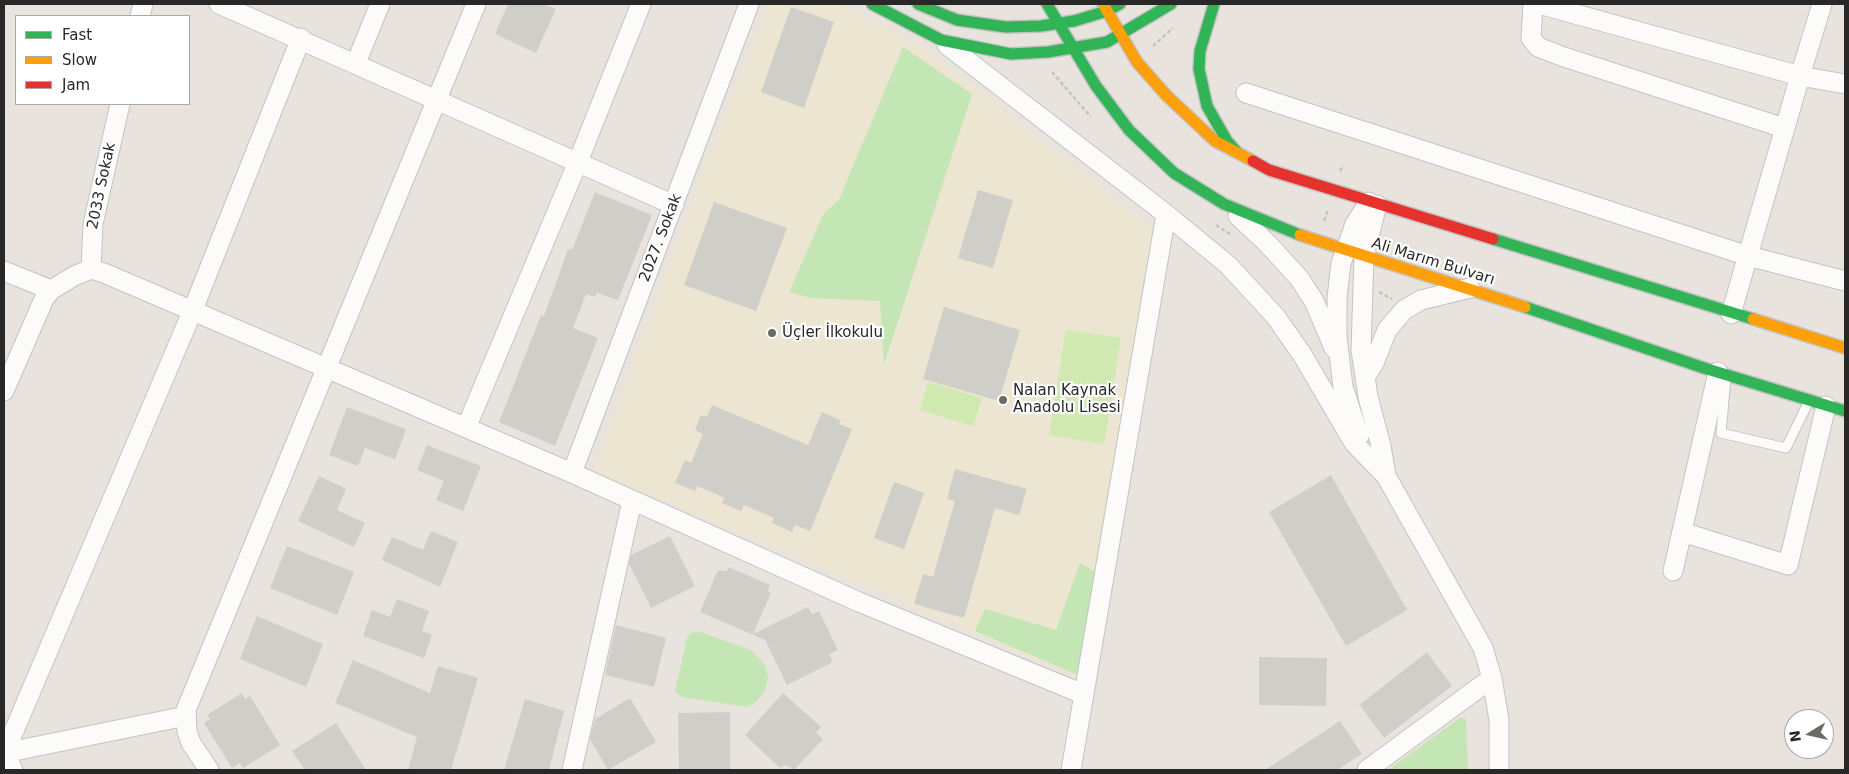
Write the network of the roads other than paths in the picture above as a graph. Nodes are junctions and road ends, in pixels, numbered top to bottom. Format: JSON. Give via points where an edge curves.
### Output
{"nodes":[{"id":1,"x":219,"y":4,"type":"edge"},
{"id":2,"x":380,"y":4,"type":"edge"},
{"id":3,"x":476,"y":4,"type":"edge"},
{"id":4,"x":641,"y":4,"type":"edge"},
{"id":5,"x":749,"y":4,"type":"edge"},
{"id":6,"x":872,"y":4,"type":"edge"},
{"id":7,"x":918,"y":4,"type":"edge"},
{"id":8,"x":1046,"y":4,"type":"edge"},
{"id":9,"x":1120,"y":4,"type":"edge"},
{"id":10,"x":1171,"y":4,"type":"edge"},
{"id":11,"x":1214,"y":4,"type":"edge"},
{"id":12,"x":1533,"y":4,"type":"edge"},
{"id":13,"x":1539,"y":4,"type":"edge"},
{"id":14,"x":1822,"y":4,"type":"edge"},
{"id":15,"x":1105,"y":7,"type":"edge"},
{"id":16,"x":250,"y":10,"type":"edge"},
{"id":17,"x":1058,"y":24,"type":"junction"},
{"id":18,"x":1121,"y":35,"type":"junction"},
{"id":19,"x":301,"y":38,"type":"junction"},
{"id":20,"x":941,"y":40,"type":"junction"},
{"id":21,"x":1072,"y":48,"type":"junction"},
{"id":22,"x":356,"y":63,"type":"junction"},
{"id":23,"x":1800,"y":76,"type":"junction"},
{"id":24,"x":1845,"y":84,"type":"edge"},
{"id":25,"x":1246,"y":93,"type":"dead end"},
{"id":26,"x":436,"y":98,"type":"junction"},
{"id":27,"x":120,"y":105,"type":"edge"},
{"id":28,"x":1784,"y":128,"type":"junction"},
{"id":29,"x":1242,"y":157,"type":"junction"},
{"id":30,"x":577,"y":164,"type":"junction"},
{"id":31,"x":1224,"y":204,"type":"junction"},
{"id":32,"x":1373,"y":204,"type":"junction"},
{"id":33,"x":674,"y":205,"type":"junction"},
{"id":34,"x":1166,"y":214,"type":"junction"},
{"id":35,"x":1346,"y":250,"type":"junction"},
{"id":36,"x":1364,"y":256,"type":"junction"},
{"id":37,"x":1748,"y":256,"type":"junction"},
{"id":38,"x":90,"y":269,"type":"junction"},
{"id":39,"x":4,"y":271,"type":"edge"},
{"id":40,"x":1845,"y":281,"type":"edge"},
{"id":41,"x":1470,"y":288,"type":"junction"},
{"id":42,"x":51,"y":290,"type":"junction"},
{"id":43,"x":192,"y":312,"type":"junction"},
{"id":44,"x":1731,"y":314,"type":"junction"},
{"id":45,"x":1845,"y":348,"type":"edge"},
{"id":46,"x":1341,"y":366,"type":"junction"},
{"id":47,"x":325,"y":369,"type":"junction"},
{"id":48,"x":1722,"y":374,"type":"junction"},
{"id":49,"x":1365,"y":377,"type":"junction"},
{"id":50,"x":6,"y":380,"type":"edge"},
{"id":51,"x":1818,"y":403,"type":"junction"},
{"id":52,"x":1845,"y":412,"type":"edge"},
{"id":53,"x":466,"y":428,"type":"junction"},
{"id":54,"x":1372,"y":461,"type":"junction"},
{"id":55,"x":572,"y":472,"type":"junction"},
{"id":56,"x":1386,"y":476,"type":"junction"},
{"id":57,"x":632,"y":502,"type":"junction"},
{"id":58,"x":1682,"y":532,"type":"junction"},
{"id":59,"x":1673,"y":571,"type":"dead end"},
{"id":60,"x":1492,"y":678,"type":"junction"},
{"id":61,"x":1083,"y":694,"type":"junction"},
{"id":62,"x":186,"y":716,"type":"junction"},
{"id":63,"x":4,"y":752,"type":"edge"},
{"id":64,"x":13,"y":770,"type":"edge"},
{"id":65,"x":209,"y":770,"type":"edge"},
{"id":66,"x":572,"y":770,"type":"edge"},
{"id":67,"x":1072,"y":770,"type":"edge"},
{"id":68,"x":1367,"y":770,"type":"edge"},
{"id":69,"x":1499,"y":770,"type":"edge"}],
"edges":[{"from":1,"to":16,"type":"street"},
{"from":2,"to":22,"type":"street"},
{"from":3,"to":26,"type":"street"},
{"from":4,"to":30,"type":"street"},
{"from":5,"to":33,"type":"street","name":"2027. Sokak"},
{"from":6,"to":20,"type":"main road"},
{"from":7,"to":17,"type":"main road","via":[[975,25]]},
{"from":8,"to":17,"type":"main road","name":"Ali Marım Bulvarı"},
{"from":9,"to":15,"type":"main road"},
{"from":10,"to":18,"type":"main road"},
{"from":11,"to":29,"type":"main road","via":[[1200,51],[1202,88],[1217,126]]},
{"from":12,"to":28,"type":"street","via":[[1531,38],[1538,46]]},
{"from":13,"to":23,"type":"street"},
{"from":14,"to":23,"type":"street"},
{"from":15,"to":17,"type":"main road"},
{"from":15,"to":18,"type":"main road"},
{"from":16,"to":19,"type":"street"},
{"from":17,"to":21,"type":"main road","name":"Ali Marım Bulvarı"},
{"from":18,"to":21,"type":"main road","via":[[1091,46]]},
{"from":18,"to":29,"type":"main road","via":[[1141,67],[1166,96],[1215,141]]},
{"from":19,"to":22,"type":"street"},
{"from":19,"to":43,"type":"street"},
{"from":20,"to":21,"type":"main road","via":[[1011,54]]},
{"from":20,"to":34,"type":"street"},
{"from":21,"to":31,"type":"main road","name":"Ali Marım Bulvarı","via":[[1106,100],[1140,141],[1197,190]]},
{"from":22,"to":26,"type":"street"},
{"from":23,"to":24,"type":"street"},
{"from":23,"to":28,"type":"street"},
{"from":25,"to":37,"type":"street"},
{"from":26,"to":30,"type":"street"},
{"from":26,"to":47,"type":"street"},
{"from":27,"to":38,"type":"street","name":"2033 Sokak","via":[[93,224]]},
{"from":28,"to":37,"type":"street"},
{"from":29,"to":32,"type":"main road","via":[[1269,170]]},
{"from":30,"to":33,"type":"street"},
{"from":30,"to":53,"type":"street"},
{"from":31,"to":35,"type":"main road","name":"Ali Marım Bulvarı","via":[[1282,230]]},
{"from":31,"to":46,"type":"street","via":[[1299,278],[1314,301]]},
{"from":32,"to":35,"type":"street","via":[[1355,224]]},
{"from":32,"to":36,"type":"street"},
{"from":32,"to":44,"type":"main road"},
{"from":33,"to":55,"type":"street","name":"2027. Sokak"},
{"from":34,"to":54,"type":"street","via":[[1228,265],[1276,317],[1354,443]]},
{"from":34,"to":61,"type":"street"},
{"from":35,"to":36,"type":"main road","name":"Ali Marım Bulvarı"},
{"from":35,"to":46,"type":"street","via":[[1341,263],[1337,298]]},
{"from":36,"to":41,"type":"main road","name":"Ali Marım Bulvarı"},
{"from":36,"to":49,"type":"street","via":[[1360,328]]},
{"from":37,"to":40,"type":"street"},
{"from":37,"to":44,"type":"street"},
{"from":38,"to":42,"type":"street"},
{"from":38,"to":43,"type":"street"},
{"from":39,"to":42,"type":"street"},
{"from":41,"to":48,"type":"main road","name":"Ali Marım Bulvarı"},
{"from":41,"to":49,"type":"street","via":[[1421,300],[1404,310],[1387,330],[1374,364]]},
{"from":42,"to":50,"type":"street"},
{"from":43,"to":47,"type":"street"},
{"from":43,"to":63,"type":"street"},
{"from":44,"to":45,"type":"main road"},
{"from":46,"to":54,"type":"street","via":[[1352,418]]},
{"from":47,"to":53,"type":"street"},
{"from":47,"to":62,"type":"street","via":[[206,656]]},
{"from":48,"to":51,"type":"main road","name":"Ali Marım Bulvarı"},
{"from":48,"to":51,"type":"lane","via":[[1721,433],[1786,448]]},
{"from":48,"to":58,"type":"street"},
{"from":49,"to":56,"type":"street"},
{"from":51,"to":52,"type":"main road","name":"Ali Marım Bulvarı"},
{"from":51,"to":58,"type":"street","via":[[1788,565]]},
{"from":53,"to":55,"type":"street"},
{"from":54,"to":56,"type":"street"},
{"from":55,"to":57,"type":"street"},
{"from":56,"to":60,"type":"street","via":[[1483,648]]},
{"from":57,"to":61,"type":"street","via":[[859,602]]},
{"from":57,"to":66,"type":"street"},
{"from":58,"to":59,"type":"street"},
{"from":60,"to":68,"type":"street"},
{"from":60,"to":69,"type":"street","via":[[1498,720]]},
{"from":61,"to":67,"type":"street"},
{"from":62,"to":63,"type":"street"},
{"from":62,"to":65,"type":"street","via":[[191,742]]},
{"from":63,"to":64,"type":"street"}]}
